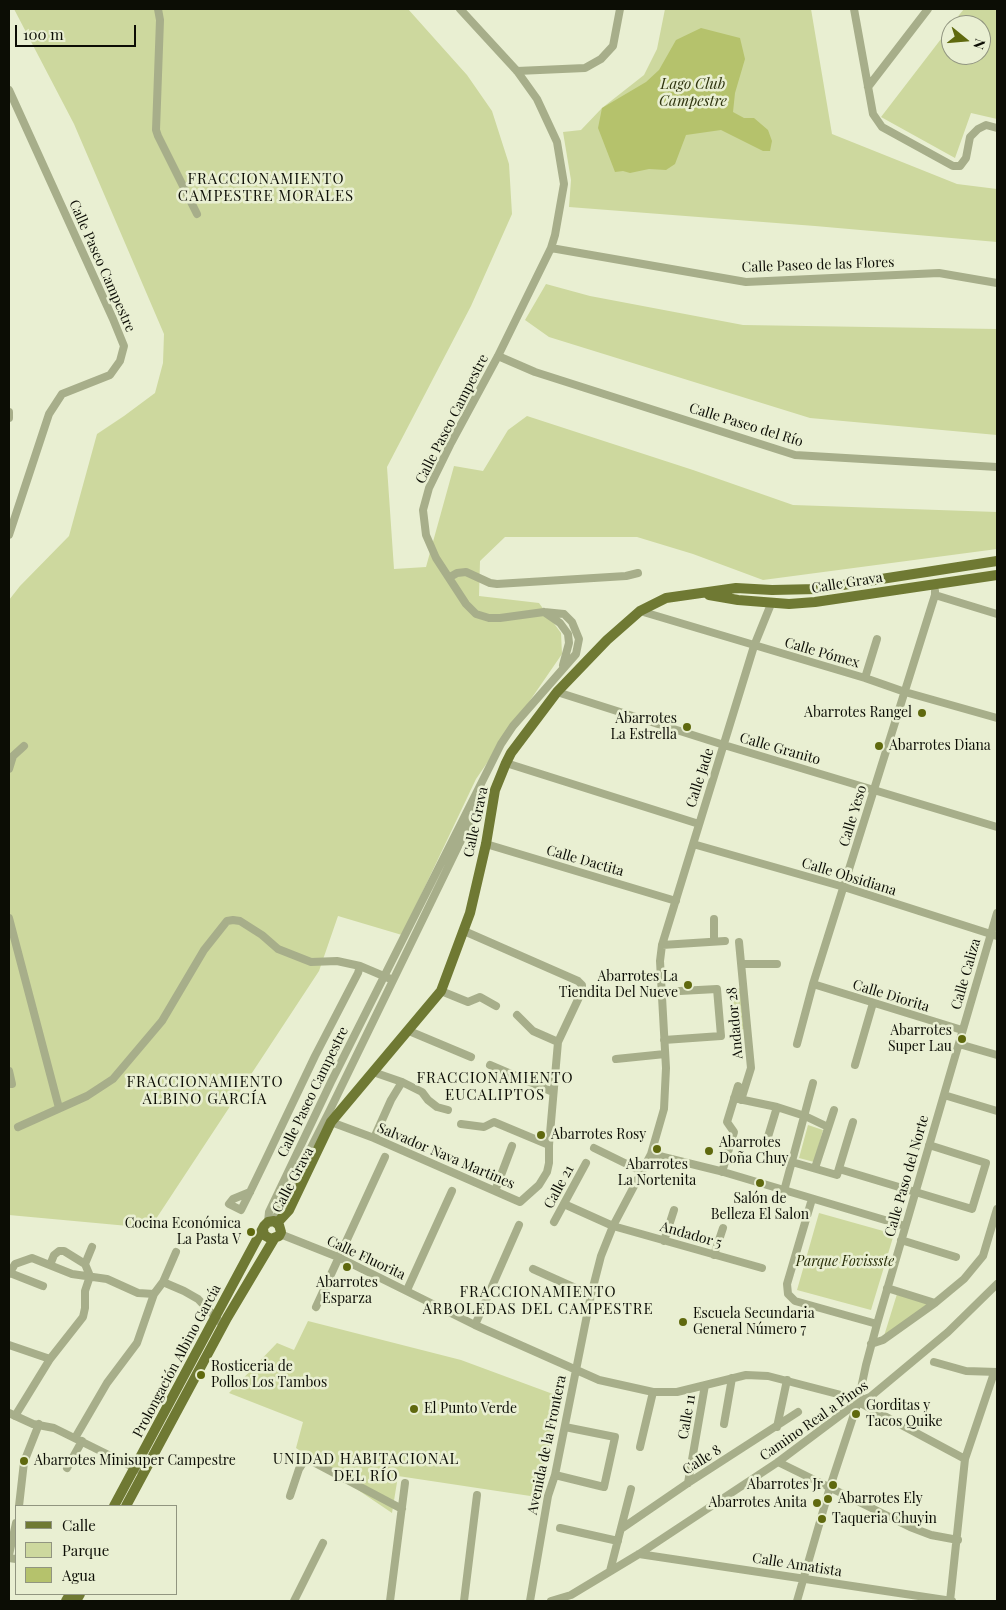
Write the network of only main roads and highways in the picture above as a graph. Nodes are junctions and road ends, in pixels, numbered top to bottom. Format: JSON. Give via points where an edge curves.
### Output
{"nodes":[{"id":1,"x":997,"y":561,"type":"edge"},
{"id":2,"x":997,"y":575,"type":"edge"},
{"id":3,"x":701,"y":593,"type":"junction"},
{"id":4,"x":274,"y":1228,"type":"junction"},
{"id":5,"x":219,"y":1322,"type":"junction"},
{"id":6,"x":139,"y":1470,"type":"junction"},
{"id":7,"x":115,"y":1505,"type":"edge"},
{"id":8,"x":126,"y":1505,"type":"edge"},
{"id":9,"x":76,"y":1597,"type":"edge"},
{"id":10,"x":66,"y":1601,"type":"edge"}],
"edges":[{"from":1,"to":3,"type":"main road","name":"Calle Grava","via":[[817,589],[736,588]]},
{"from":2,"to":3,"type":"main road","name":"Calle Grava","via":[[815,602],[771,604]]},
{"from":3,"to":4,"type":"main road","name":"Calle Grava","via":[[666,598],[640,611],[557,692],[511,753],[495,790],[486,844],[464,931],[441,991],[332,1122],[299,1201]]},
{"from":4,"to":5,"type":"main road","name":"Prolongación Albino García"},
{"from":4,"to":5,"type":"main road","name":"Prolongación Albino García"},
{"from":5,"to":6,"type":"main road","name":"Prolongación Albino García"},
{"from":6,"to":7,"type":"main road","name":"Prolongación Albino García"},
{"from":6,"to":8,"type":"main road","name":"Prolongación Albino García"},
{"from":9,"to":10,"type":"main road"}]}
